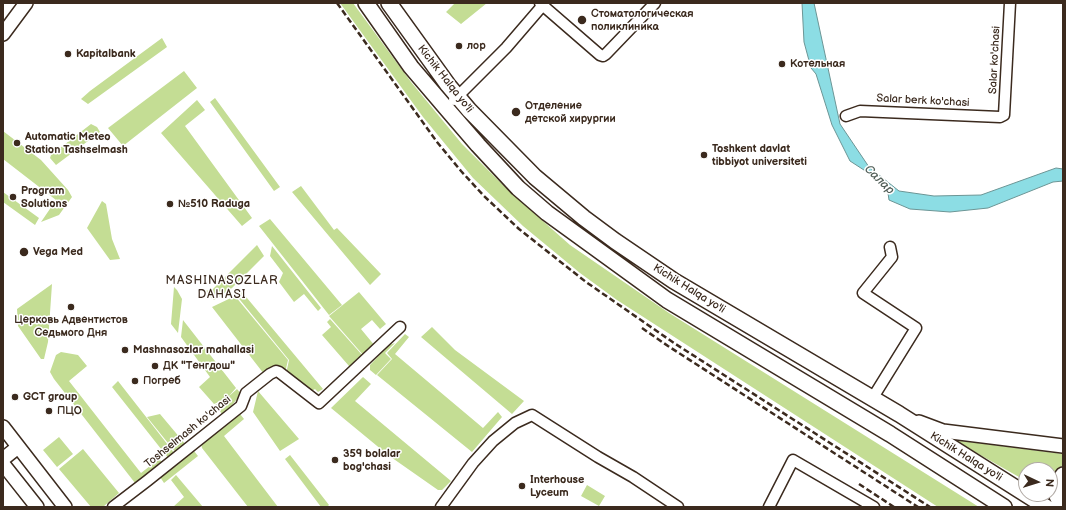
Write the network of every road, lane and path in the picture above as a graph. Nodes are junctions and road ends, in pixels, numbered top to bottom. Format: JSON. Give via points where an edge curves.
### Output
{"nodes":[{"id":1,"x":26,"y":3,"type":"edge"},
{"id":2,"x":366,"y":3,"type":"edge"},
{"id":3,"x":389,"y":3,"type":"edge"},
{"id":4,"x":655,"y":3,"type":"edge"},
{"id":5,"x":1010,"y":3,"type":"edge"},
{"id":6,"x":541,"y":4,"type":"edge"},
{"id":7,"x":3,"y":34,"type":"edge"},
{"id":8,"x":458,"y":97,"type":"junction"},
{"id":9,"x":446,"y":108,"type":"junction"},
{"id":10,"x":846,"y":116,"type":"dead end"},
{"id":11,"x":1000,"y":117,"type":"joint"},
{"id":12,"x":890,"y":247,"type":"dead end"},
{"id":13,"x":400,"y":327,"type":"dead end"},
{"id":14,"x":872,"y":399,"type":"junction"},
{"id":15,"x":899,"y":414,"type":"junction"},
{"id":16,"x":3,"y":427,"type":"edge"},
{"id":17,"x":1063,"y":446,"type":"edge"},
{"id":18,"x":18,"y":447,"type":"junction"},
{"id":19,"x":3,"y":459,"type":"edge"},
{"id":20,"x":3,"y":464,"type":"edge"},
{"id":21,"x":1063,"y":475,"type":"edge"},
{"id":22,"x":37,"y":507,"type":"edge"},
{"id":23,"x":65,"y":507,"type":"edge"},
{"id":24,"x":113,"y":507,"type":"edge"},
{"id":25,"x":441,"y":507,"type":"edge"},
{"id":26,"x":678,"y":507,"type":"edge"},
{"id":27,"x":769,"y":507,"type":"edge"},
{"id":28,"x":874,"y":507,"type":"edge"},
{"id":29,"x":1004,"y":507,"type":"edge"},
{"id":30,"x":1046,"y":507,"type":"edge"},
{"id":31,"x":1062,"y":507,"type":"edge"}],
"edges":[{"from":1,"to":7,"type":"main road"},
{"from":2,"to":9,"type":"highway","name":"Kichik Halqa yo'li","via":[[411,67]]},
{"from":3,"to":8,"type":"highway","name":"Kichik Halqa yo'li"},
{"from":4,"to":6,"type":"street","via":[[603,56]]},
{"from":5,"to":11,"type":"street","name":"Salar ko'chasi","via":[[1005,111]]},
{"from":6,"to":8,"type":"street","via":[[506,48]]},
{"from":8,"to":9,"type":"street"},
{"from":8,"to":14,"type":"highway","name":"Kichik Halqa yo'li","via":[[492,136],[534,177],[615,241],[674,281]]},
{"from":9,"to":29,"type":"highway","name":"Kichik Halqa yo'li","via":[[518,188],[606,257],[668,300],[890,434]]},
{"from":10,"to":11,"type":"street","name":"Salar berk ko'chasi","via":[[860,111]]},
{"from":12,"to":14,"type":"street","via":[[892,257],[862,293],[916,328]]},
{"from":13,"to":24,"type":"street","name":"Toshselmash ko'chasi","via":[[319,403],[279,372],[270,374],[246,393],[241,406]]},
{"from":14,"to":15,"type":"highway","name":"Kichik Halqa yo'li"},
{"from":15,"to":17,"type":"main road","via":[[943,431]]},
{"from":15,"to":30,"type":"highway","name":"Kichik Halqa yo'li"},
{"from":16,"to":18,"type":"main road"},
{"from":18,"to":19,"type":"main road"},
{"from":18,"to":23,"type":"main road"},
{"from":20,"to":22,"type":"main road"},
{"from":21,"to":31,"type":"highway","via":[[1058,484],[1057,496]]},
{"from":25,"to":26,"type":"street","via":[[472,463],[493,441],[515,423],[532,415]]},
{"from":27,"to":28,"type":"street","via":[[793,460]]}]}
